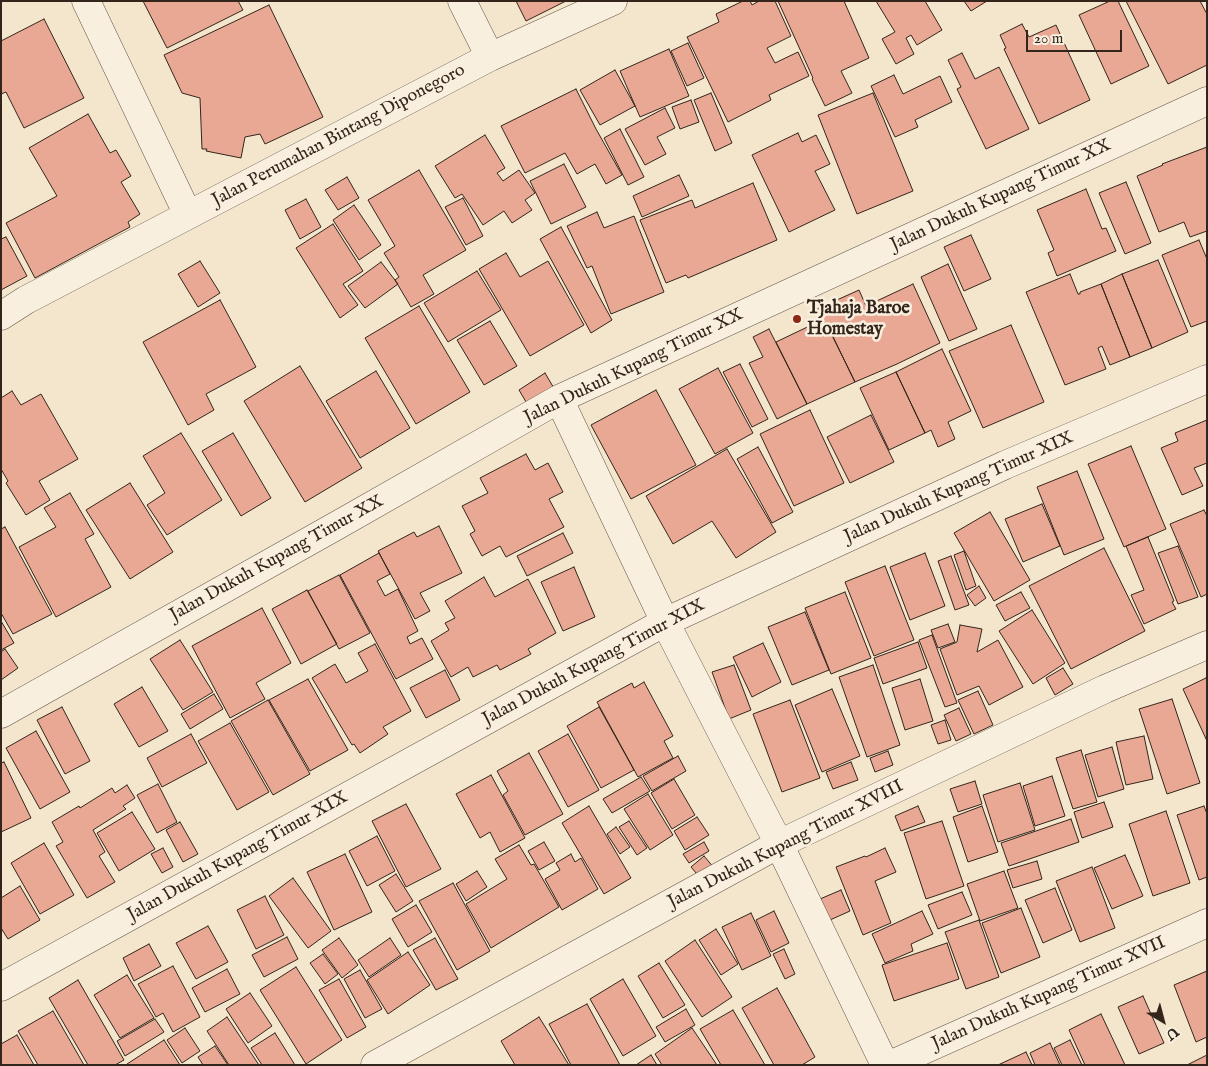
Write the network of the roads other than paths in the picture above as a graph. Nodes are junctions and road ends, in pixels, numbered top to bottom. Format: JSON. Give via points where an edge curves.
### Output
{"nodes":[{"id":1,"x":86,"y":1,"type":"edge"},
{"id":2,"x":462,"y":1,"type":"edge"},
{"id":3,"x":613,"y":1,"type":"edge"},
{"id":4,"x":490,"y":57,"type":"junction"},
{"id":5,"x":1207,"y":101,"type":"edge"},
{"id":6,"x":188,"y":215,"type":"junction"},
{"id":7,"x":1,"y":316,"type":"edge"},
{"id":8,"x":1207,"y":379,"type":"edge"},
{"id":9,"x":558,"y":399,"type":"junction"},
{"id":10,"x":665,"y":622,"type":"junction"},
{"id":11,"x":1207,"y":645,"type":"edge"},
{"id":12,"x":1,"y":714,"type":"edge"},
{"id":13,"x":779,"y":844,"type":"junction"},
{"id":14,"x":1207,"y":924,"type":"edge"},
{"id":15,"x":1,"y":987,"type":"edge"},
{"id":16,"x":375,"y":1065,"type":"edge"},
{"id":17,"x":885,"y":1065,"type":"edge"},
{"id":18,"x":890,"y":1065,"type":"edge"}],
"edges":[{"from":1,"to":6,"type":"street"},
{"from":2,"to":4,"type":"street"},
{"from":3,"to":4,"type":"street","name":"Jalan Perumahan Bintang Diponegoro"},
{"from":4,"to":6,"type":"street","name":"Jalan Perumahan Bintang Diponegoro"},
{"from":5,"to":9,"type":"street","name":"Jalan Dukuh Kupang Timur XX"},
{"from":6,"to":7,"type":"street","name":"Jalan Perumahan Bintang Diponegoro"},
{"from":8,"to":10,"type":"street","name":"Jalan Dukuh Kupang Timur XIX","via":[[1006,465]]},
{"from":9,"to":10,"type":"street"},
{"from":9,"to":12,"type":"street","name":"Jalan Dukuh Kupang Timur XX"},
{"from":10,"to":13,"type":"street"},
{"from":10,"to":15,"type":"street","name":"Jalan Dukuh Kupang Timur XIX"},
{"from":11,"to":13,"type":"street","name":"Jalan Dukuh Kupang Timur XVIII","via":[[1105,689]]},
{"from":13,"to":16,"type":"street","name":"Jalan Dukuh Kupang Timur XVIII"},
{"from":13,"to":17,"type":"street"},
{"from":14,"to":18,"type":"street","name":"Jalan Dukuh Kupang Timur XVII"}]}
